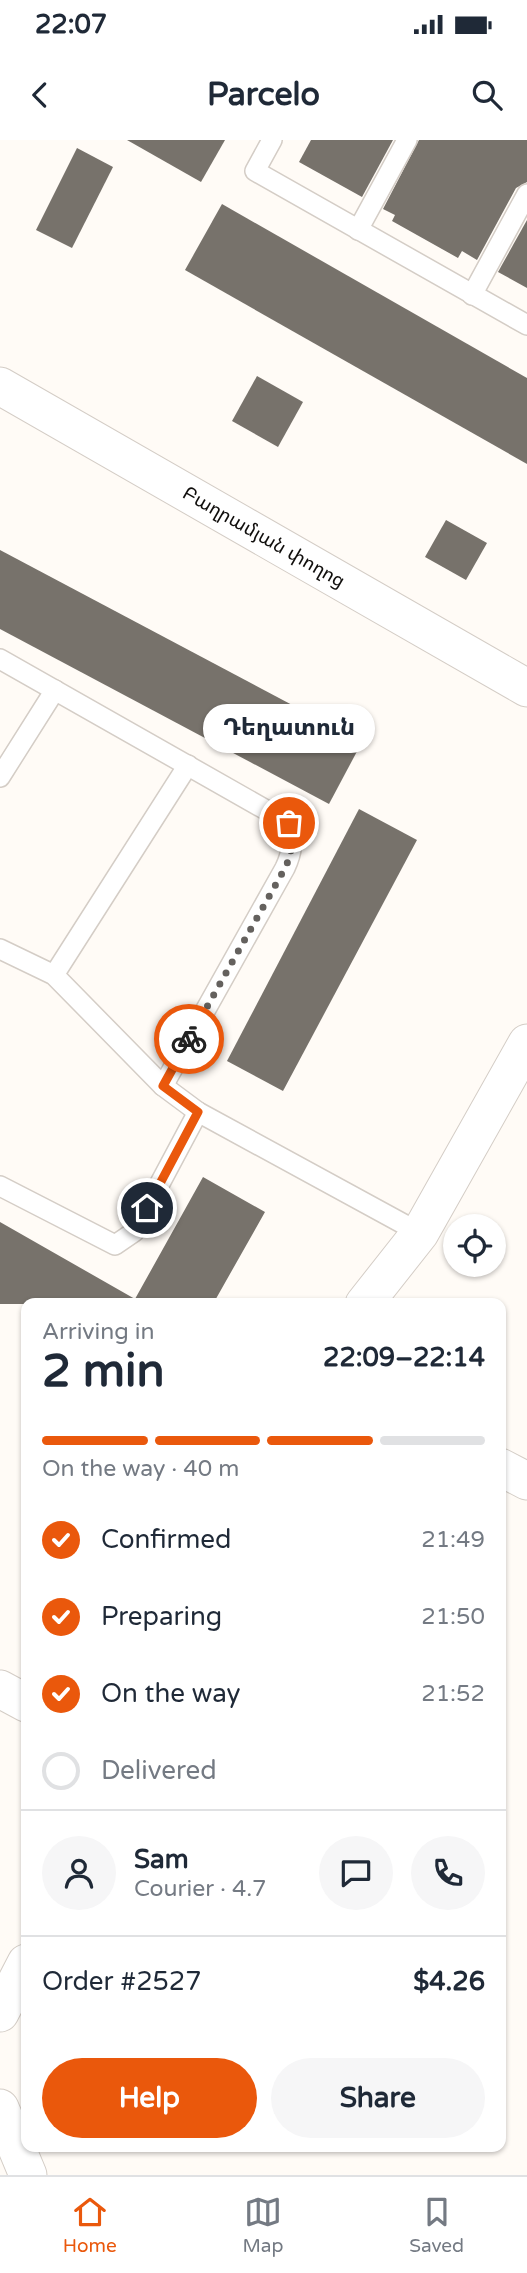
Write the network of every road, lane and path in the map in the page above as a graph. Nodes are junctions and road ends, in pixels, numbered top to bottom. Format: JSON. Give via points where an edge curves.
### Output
{"nodes":[{"id":1,"x":272,"y":140,"type":"edge"},
{"id":2,"x":407,"y":140,"type":"edge"},
{"id":3,"x":527,"y":194,"type":"edge"},
{"id":4,"x":358,"y":230,"type":"junction"},
{"id":5,"x":472,"y":295,"type":"junction"},
{"id":6,"x":527,"y":325,"type":"edge"},
{"id":7,"x":0,"y":386,"type":"edge"},
{"id":8,"x":0,"y":659,"type":"edge"},
{"id":9,"x":527,"y":688,"type":"edge"},
{"id":10,"x":55,"y":690,"type":"junction"},
{"id":11,"x":188,"y":765,"type":"junction"},
{"id":12,"x":0,"y":776,"type":"edge"},
{"id":13,"x":0,"y":949,"type":"edge"},
{"id":14,"x":54,"y":975,"type":"junction"},
{"id":15,"x":527,"y":1043,"type":"edge"},
{"id":16,"x":163,"y":1086,"type":"junction"},
{"id":17,"x":198,"y":1112,"type":"junction"},
{"id":18,"x":0,"y":1186,"type":"edge"},
{"id":19,"x":420,"y":1233,"type":"junction"},
{"id":20,"x":370,"y":1298,"type":"edge"},
{"id":21,"x":506,"y":1470,"type":"edge"},
{"id":22,"x":527,"y":1481,"type":"edge"},
{"id":23,"x":0,"y":1689,"type":"edge"},
{"id":24,"x":21,"y":1700,"type":"edge"},
{"id":25,"x":21,"y":1973,"type":"edge"},
{"id":26,"x":0,"y":2013,"type":"edge"},
{"id":27,"x":0,"y":2108,"type":"edge"},
{"id":28,"x":28,"y":2175,"type":"edge"}],
"edges":[{"from":1,"to":4,"type":"lane","via":[[255,172]]},
{"from":2,"to":4,"type":"lane"},
{"from":3,"to":5,"type":"lane"},
{"from":4,"to":5,"type":"lane"},
{"from":5,"to":6,"type":"lane"},
{"from":7,"to":9,"type":"street","name":"Բաղրամյան փողոց"},
{"from":8,"to":10,"type":"lane"},
{"from":10,"to":11,"type":"lane"},
{"from":10,"to":12,"type":"lane"},
{"from":11,"to":14,"type":"lane"},
{"from":11,"to":16,"type":"lane","via":[[289,823],[293,839],[285,868]]},
{"from":13,"to":14,"type":"lane"},
{"from":14,"to":16,"type":"lane"},
{"from":15,"to":19,"type":"street"},
{"from":16,"to":17,"type":"lane"},
{"from":17,"to":18,"type":"lane","via":[[134,1232],[116,1245]]},
{"from":17,"to":19,"type":"lane"},
{"from":19,"to":20,"type":"street"},
{"from":21,"to":22,"type":"street"},
{"from":23,"to":24,"type":"street"},
{"from":25,"to":26,"type":"street"},
{"from":27,"to":28,"type":"street"}]}
